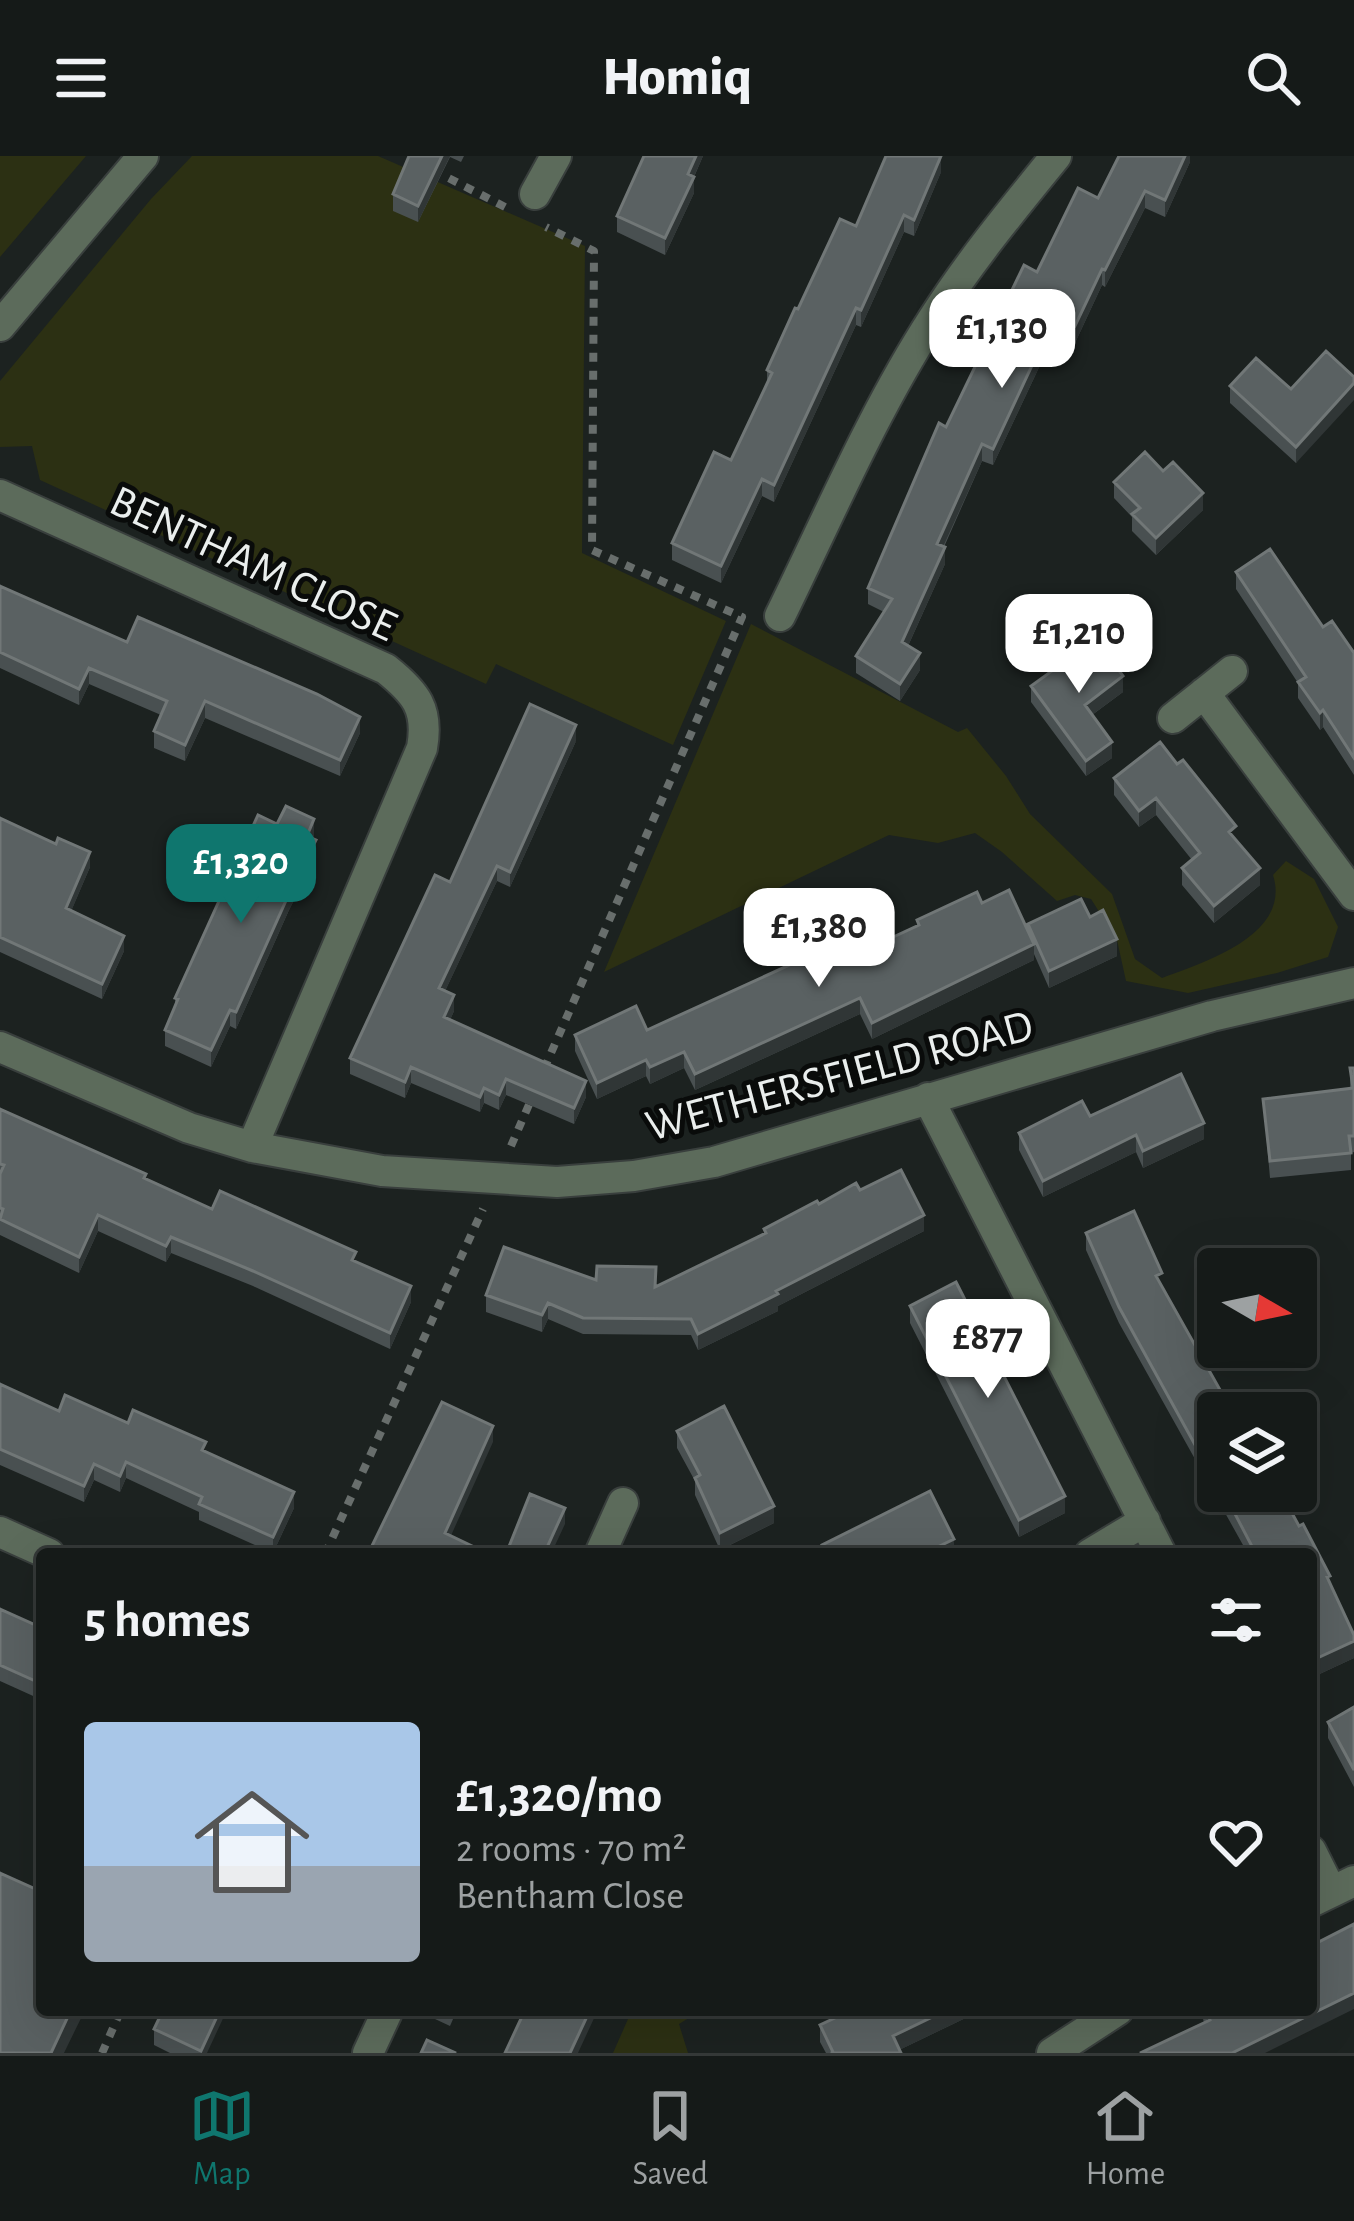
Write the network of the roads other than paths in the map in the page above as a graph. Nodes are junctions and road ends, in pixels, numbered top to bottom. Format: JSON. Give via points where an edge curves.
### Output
{"nodes":[{"id":1,"x":143,"y":156,"type":"edge"},
{"id":2,"x":556,"y":156,"type":"edge"},
{"id":3,"x":1056,"y":156,"type":"edge"},
{"id":4,"x":530,"y":210,"type":"road end"},
{"id":5,"x":0,"y":326,"type":"edge"},
{"id":6,"x":0,"y":494,"type":"edge"},
{"id":7,"x":780,"y":616,"type":"dead end"},
{"id":8,"x":1232,"y":670,"type":"dead end"},
{"id":9,"x":1204,"y":694,"type":"junction"},
{"id":10,"x":1173,"y":718,"type":"dead end"},
{"id":11,"x":1354,"y":895,"type":"edge"},
{"id":12,"x":1354,"y":983,"type":"edge"},
{"id":13,"x":0,"y":1047,"type":"edge"},
{"id":14,"x":928,"y":1098,"type":"junction"},
{"id":15,"x":252,"y":1147,"type":"junction"},
{"id":16,"x":623,"y":1503,"type":"dead end"},
{"id":17,"x":1145,"y":1522,"type":"junction"},
{"id":18,"x":0,"y":1532,"type":"edge"},
{"id":19,"x":36,"y":1548,"type":"edge"},
{"id":20,"x":602,"y":1548,"type":"edge"},
{"id":21,"x":1100,"y":1548,"type":"edge"},
{"id":22,"x":1158,"y":1548,"type":"edge"},
{"id":23,"x":1317,"y":1862,"type":"edge"},
{"id":24,"x":1332,"y":1891,"type":"edge"},
{"id":25,"x":385,"y":2016,"type":"edge"},
{"id":26,"x":1109,"y":2016,"type":"edge"},
{"id":27,"x":368,"y":2053,"type":"edge"},
{"id":28,"x":1052,"y":2053,"type":"edge"}],
"edges":[{"from":1,"to":5,"type":"street"},
{"from":2,"to":4,"type":"street"},
{"from":3,"to":7,"type":"street","via":[[931,322]]},
{"from":6,"to":15,"type":"street","name":"BENTHAM CLOSE","via":[[386,669],[418,702],[422,748]]},
{"from":8,"to":9,"type":"street"},
{"from":9,"to":10,"type":"street"},
{"from":9,"to":11,"type":"street"},
{"from":12,"to":14,"type":"street","name":"WETHERSFIELD ROAD"},
{"from":13,"to":15,"type":"street","name":"WETHERSFIELD ROAD"},
{"from":14,"to":15,"type":"street","name":"WETHERSFIELD ROAD","via":[[714,1162],[557,1182],[382,1171]]},
{"from":14,"to":17,"type":"street"},
{"from":16,"to":20,"type":"street"},
{"from":17,"to":21,"type":"street"},
{"from":17,"to":22,"type":"street"},
{"from":18,"to":19,"type":"street"},
{"from":23,"to":24,"type":"street"},
{"from":25,"to":27,"type":"street"},
{"from":26,"to":28,"type":"street"}]}
